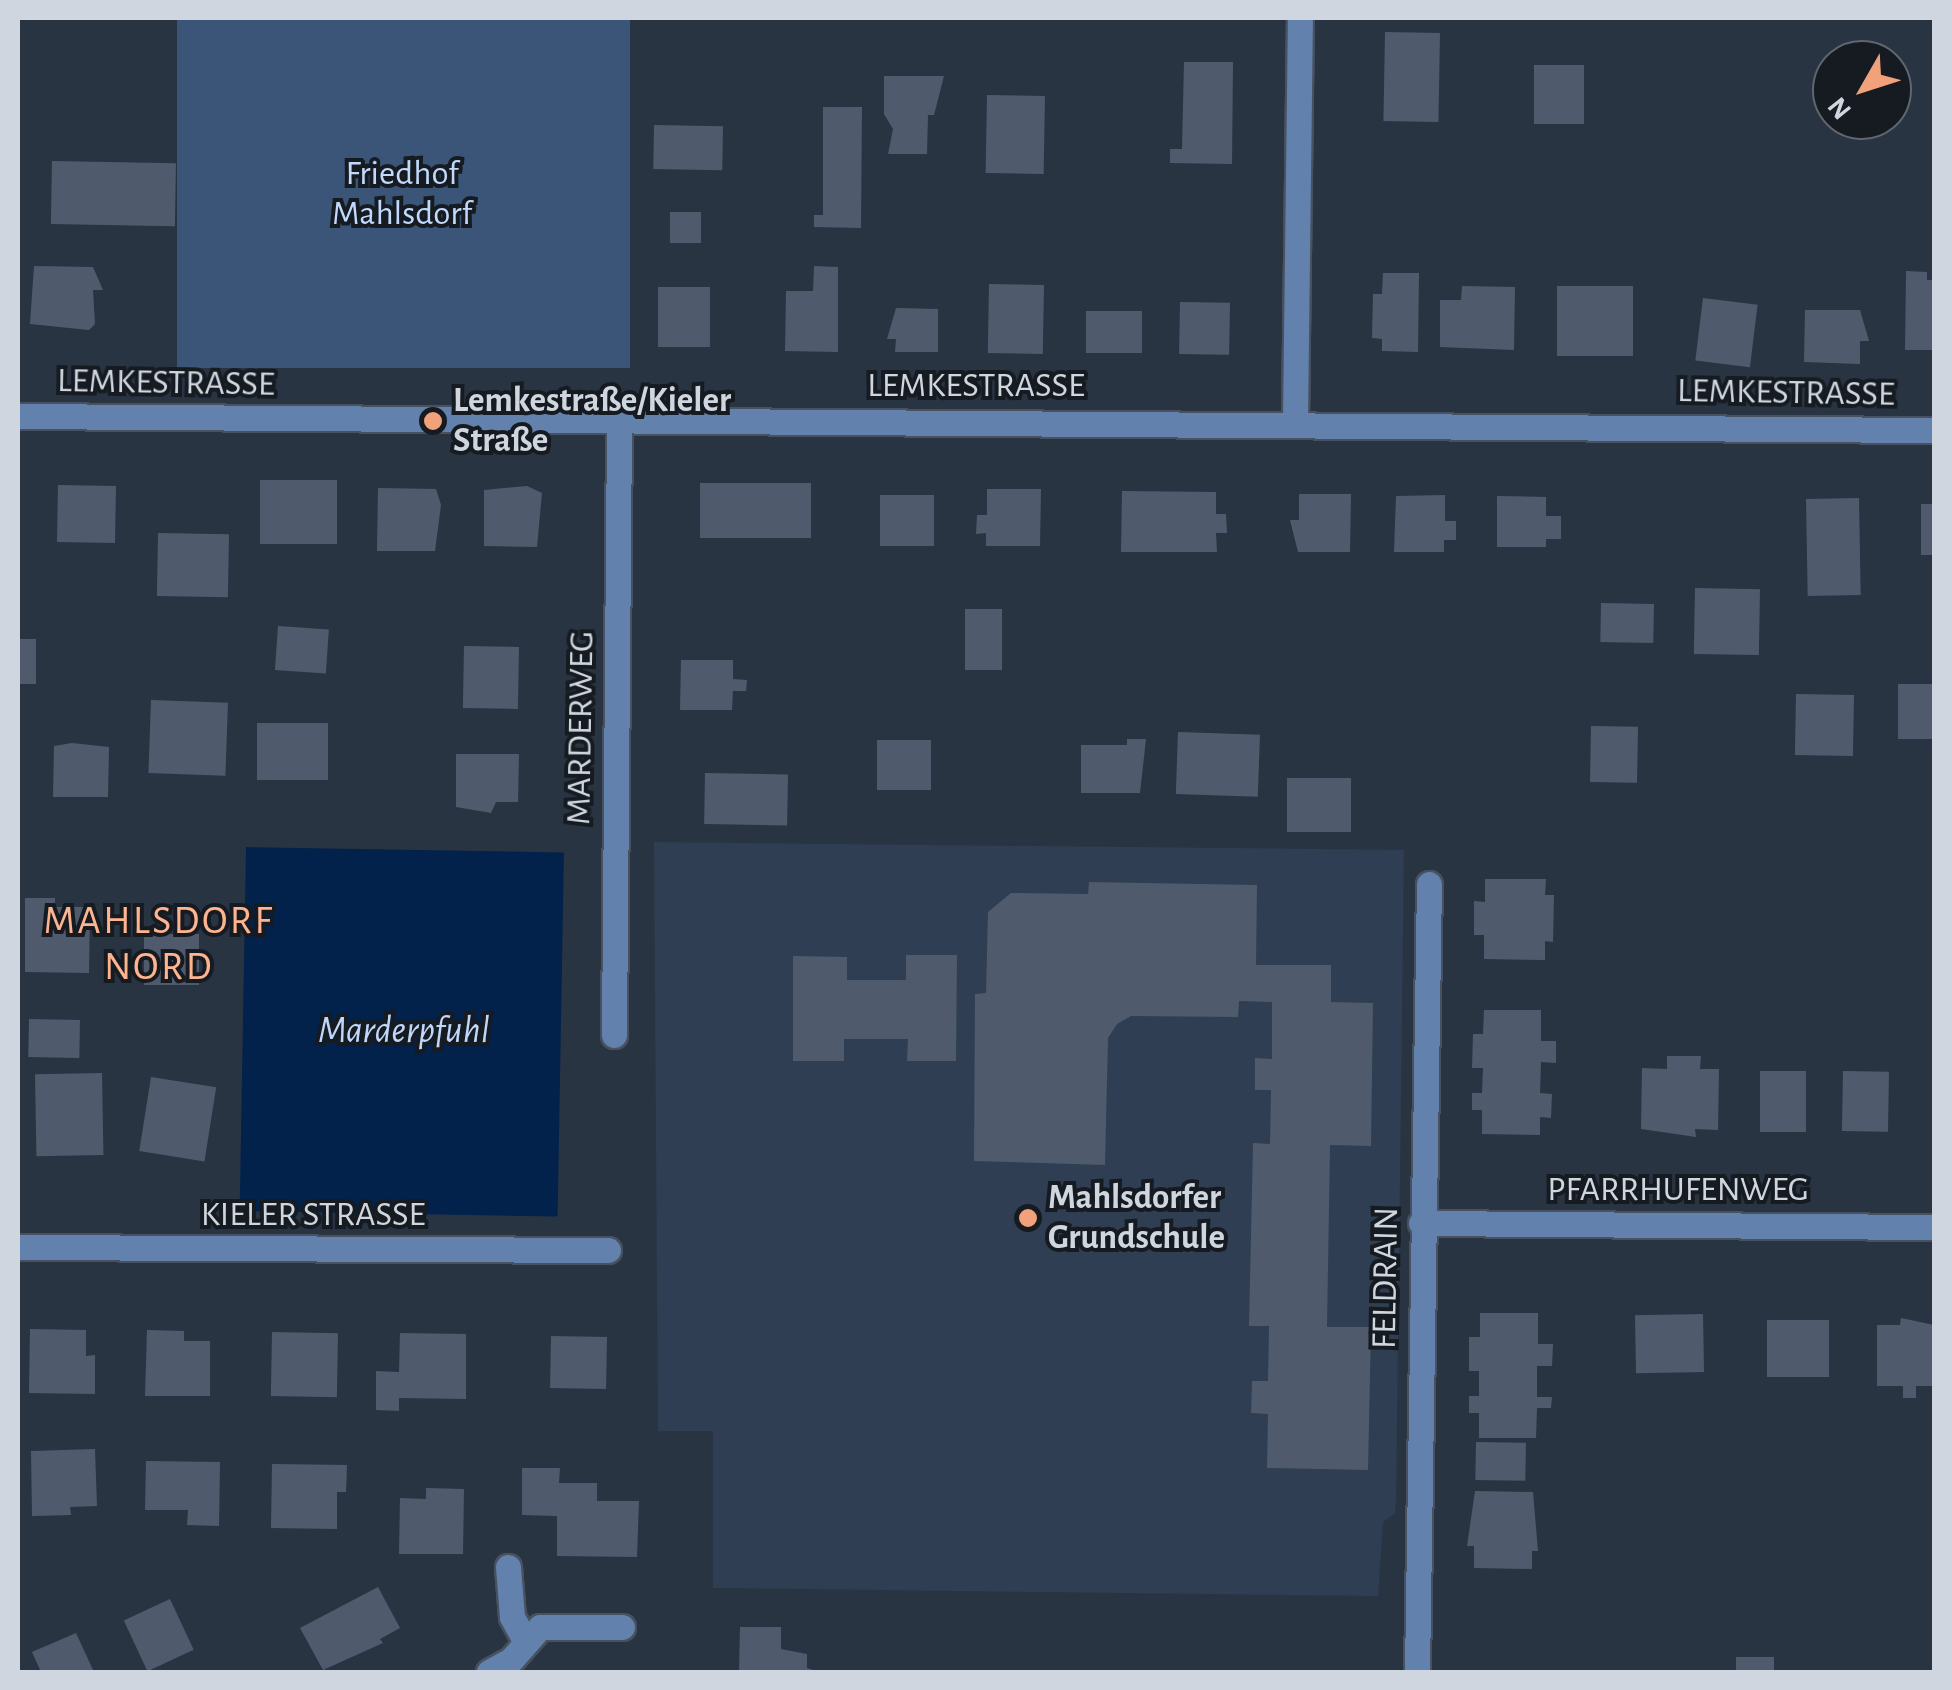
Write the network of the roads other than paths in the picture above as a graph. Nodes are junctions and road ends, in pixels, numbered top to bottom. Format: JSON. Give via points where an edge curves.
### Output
{"nodes":[{"id":1,"x":1300,"y":18,"type":"edge"},
{"id":2,"x":18,"y":416,"type":"edge"},
{"id":3,"x":1295,"y":420,"type":"junction"},
{"id":4,"x":620,"y":423,"type":"junction"},
{"id":5,"x":1934,"y":430,"type":"edge"},
{"id":6,"x":1428,"y":884,"type":"dead end"},
{"id":7,"x":614,"y":1035,"type":"dead end"},
{"id":8,"x":1421,"y":1223,"type":"junction"},
{"id":9,"x":1934,"y":1227,"type":"edge"},
{"id":10,"x":18,"y":1247,"type":"edge"},
{"id":11,"x":608,"y":1250,"type":"dead end"},
{"id":12,"x":508,"y":1567,"type":"dead end"},
{"id":13,"x":622,"y":1628,"type":"dead end"},
{"id":14,"x":526,"y":1642,"type":"junction"},
{"id":15,"x":489,"y":1672,"type":"edge"},
{"id":16,"x":1417,"y":1672,"type":"edge"}],
"edges":[{"from":1,"to":3,"type":"street"},
{"from":2,"to":4,"type":"street","name":"LEMKESTRASSE"},
{"from":3,"to":4,"type":"street","name":"LEMKESTRASSE"},
{"from":3,"to":5,"type":"street","name":"LEMKESTRASSE"},
{"from":4,"to":7,"type":"street","name":"MARDERWEG"},
{"from":6,"to":8,"type":"street","name":"FELDRAIN"},
{"from":8,"to":9,"type":"street","name":"PFARRHUFENWEG"},
{"from":8,"to":16,"type":"street","name":"FELDRAIN"},
{"from":10,"to":11,"type":"street","name":"KIELER STRASSE"},
{"from":12,"to":14,"type":"street","via":[[512,1617]]},
{"from":13,"to":14,"type":"street","via":[[540,1627]]},
{"from":14,"to":15,"type":"street"}]}
